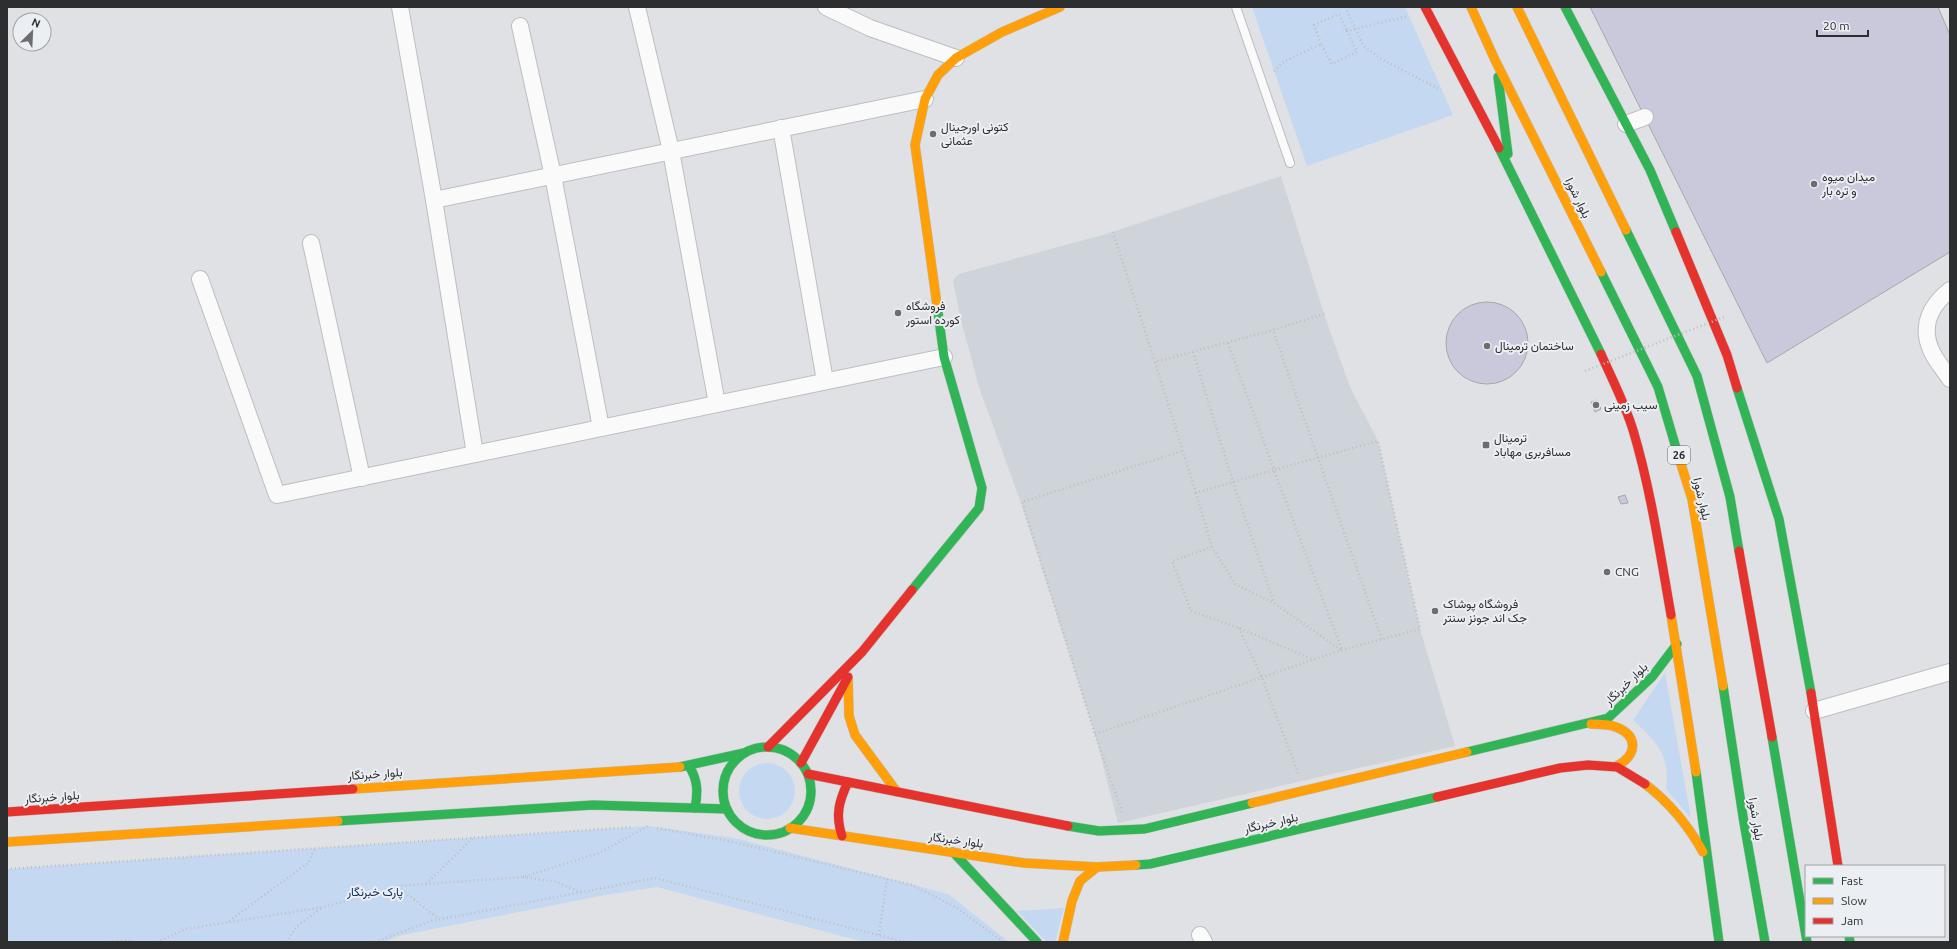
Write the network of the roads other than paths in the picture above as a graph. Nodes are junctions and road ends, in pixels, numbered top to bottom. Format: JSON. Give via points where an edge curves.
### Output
{"nodes":[{"id":1,"x":400,"y":7,"type":"edge"},
{"id":2,"x":637,"y":7,"type":"edge"},
{"id":3,"x":826,"y":7,"type":"edge"},
{"id":4,"x":1060,"y":7,"type":"edge"},
{"id":5,"x":1236,"y":7,"type":"edge"},
{"id":6,"x":1425,"y":7,"type":"edge"},
{"id":7,"x":1471,"y":7,"type":"edge"},
{"id":8,"x":1517,"y":7,"type":"edge"},
{"id":9,"x":1565,"y":7,"type":"edge"},
{"id":10,"x":520,"y":26,"type":"dead end"},
{"id":11,"x":956,"y":58,"type":"junction"},
{"id":12,"x":1496,"y":60,"type":"junction"},
{"id":13,"x":925,"y":98,"type":"junction"},
{"id":14,"x":1645,"y":117,"type":"dead end"},
{"id":15,"x":1626,"y":124,"type":"junction"},
{"id":16,"x":781,"y":128,"type":"junction"},
{"id":17,"x":671,"y":151,"type":"junction"},
{"id":18,"x":1290,"y":162,"type":"dead end"},
{"id":19,"x":1510,"y":169,"type":"junction"},
{"id":20,"x":553,"y":176,"type":"junction"},
{"id":21,"x":434,"y":200,"type":"junction"},
{"id":22,"x":311,"y":243,"type":"dead end"},
{"id":23,"x":200,"y":278,"type":"dead end"},
{"id":24,"x":1950,"y":290,"type":"edge"},
{"id":25,"x":944,"y":357,"type":"junction"},
{"id":26,"x":1950,"y":379,"type":"edge"},
{"id":27,"x":825,"y":381,"type":"junction"},
{"id":28,"x":717,"y":404,"type":"junction"},
{"id":29,"x":601,"y":428,"type":"junction"},
{"id":30,"x":475,"y":454,"type":"junction"},
{"id":31,"x":362,"y":478,"type":"junction"},
{"id":32,"x":1677,"y":644,"type":"junction"},
{"id":33,"x":862,"y":652,"type":"junction"},
{"id":34,"x":1950,"y":672,"type":"edge"},
{"id":35,"x":848,"y":678,"type":"junction"},
{"id":36,"x":1814,"y":710,"type":"junction"},
{"id":37,"x":1581,"y":725,"type":"junction"},
{"id":38,"x":768,"y":747,"type":"junction"},
{"id":39,"x":744,"y":753,"type":"junction"},
{"id":40,"x":801,"y":763,"type":"junction"},
{"id":41,"x":689,"y":766,"type":"junction"},
{"id":42,"x":1617,"y":766,"type":"junction"},
{"id":43,"x":808,"y":774,"type":"junction"},
{"id":44,"x":848,"y":782,"type":"junction"},
{"id":45,"x":897,"y":792,"type":"junction"},
{"id":46,"x":695,"y":808,"type":"junction"},
{"id":47,"x":727,"y":810,"type":"junction"},
{"id":48,"x":7,"y":812,"type":"edge"},
{"id":49,"x":790,"y":828,"type":"junction"},
{"id":50,"x":842,"y":836,"type":"junction"},
{"id":51,"x":7,"y":842,"type":"edge"},
{"id":52,"x":953,"y":852,"type":"junction"},
{"id":53,"x":1710,"y":865,"type":"junction"},
{"id":54,"x":1838,"y":865,"type":"edge"},
{"id":55,"x":1097,"y":867,"type":"junction"},
{"id":56,"x":1805,"y":930,"type":"edge"},
{"id":57,"x":1037,"y":942,"type":"edge"},
{"id":58,"x":1063,"y":942,"type":"edge"},
{"id":59,"x":1719,"y":942,"type":"edge"},
{"id":60,"x":1765,"y":942,"type":"edge"}],
"edges":[{"from":1,"to":21,"type":"street"},
{"from":2,"to":17,"type":"street"},
{"from":3,"to":11,"type":"street","via":[[870,28]]},
{"from":4,"to":11,"type":"main road","via":[[1002,32]]},
{"from":5,"to":18,"type":"lane"},
{"from":6,"to":19,"type":"main road"},
{"from":7,"to":12,"type":"main road","name":"بلوار شورا","number":"26"},
{"from":8,"to":56,"type":"main road","via":[[1697,376],[1730,497]]},
{"from":9,"to":15,"type":"main road"},
{"from":10,"to":20,"type":"street"},
{"from":11,"to":13,"type":"main road","via":[[938,75]]},
{"from":12,"to":19,"type":"main road"},
{"from":12,"to":60,"type":"main road","name":"بلوار شورا","number":"26","via":[[1658,387],[1693,507]]},
{"from":13,"to":16,"type":"street"},
{"from":13,"to":25,"type":"main road","via":[[915,145]]},
{"from":14,"to":15,"type":"street"},
{"from":15,"to":36,"type":"main road","via":[[1650,170],[1724,344],[1779,519]]},
{"from":16,"to":17,"type":"street"},
{"from":16,"to":27,"type":"street"},
{"from":17,"to":20,"type":"street"},
{"from":17,"to":28,"type":"street"},
{"from":19,"to":32,"type":"main road","via":[[1624,404],[1647,488]]},
{"from":20,"to":21,"type":"street"},
{"from":20,"to":29,"type":"street"},
{"from":21,"to":30,"type":"street"},
{"from":22,"to":31,"type":"street"},
{"from":23,"to":31,"type":"street","via":[[278,495]]},
{"from":24,"to":26,"type":"street","via":[[1938,300],[1926,324],[1931,350]]},
{"from":25,"to":27,"type":"street"},
{"from":25,"to":33,"type":"main road","via":[[982,488],[979,508]]},
{"from":27,"to":28,"type":"street"},
{"from":28,"to":29,"type":"street"},
{"from":29,"to":30,"type":"street"},
{"from":30,"to":31,"type":"street"},
{"from":32,"to":37,"type":"main road","name":"بلوار خبرنگار","via":[[1652,677],[1608,718]]},
{"from":32,"to":53,"type":"main road"},
{"from":33,"to":35,"type":"main road"},
{"from":33,"to":38,"type":"main road"},
{"from":34,"to":36,"type":"street"},
{"from":35,"to":40,"type":"main road"},
{"from":35,"to":45,"type":"main road","via":[[849,716],[855,735]]},
{"from":36,"to":54,"type":"main road"},
{"from":37,"to":42,"type":"main road","via":[[1603,724],[1617,727],[1630,737],[1633,750],[1630,758]]},
{"from":37,"to":45,"type":"main road","name":"بلوار خبرنگار","via":[[1144,829],[1084,829]]},
{"from":38,"to":39,"type":"main road"},
{"from":38,"to":40,"type":"main road","via":[[786,752]]},
{"from":39,"to":41,"type":"main road","name":"بلوار خبرنگار"},
{"from":39,"to":47,"type":"main road","via":[[728,771],[724,783],[723,796]]},
{"from":40,"to":43,"type":"main road"},
{"from":41,"to":46,"type":"main road","via":[[696,774],[698,784]]},
{"from":41,"to":48,"type":"main road","name":"بلوار خبرنگار"},
{"from":42,"to":53,"type":"main road","name":"بلوار خبرنگار","via":[[1644,782],[1668,802],[1691,829]]},
{"from":42,"to":55,"type":"main road","name":"بلوار خبرنگار","via":[[1586,764],[1560,768],[1150,864]]},
{"from":43,"to":44,"type":"main road","name":"بلوار خبرنگار"},
{"from":43,"to":49,"type":"main road","via":[[811,798],[807,810]]},
{"from":44,"to":45,"type":"main road","name":"بلوار خبرنگار"},
{"from":44,"to":50,"type":"main road","via":[[837,809],[836,822]]},
{"from":46,"to":47,"type":"main road"},
{"from":46,"to":51,"type":"main road","via":[[593,805]]},
{"from":47,"to":49,"type":"main road","via":[[742,827],[754,832],[766,835]]},
{"from":49,"to":50,"type":"main road","name":"بلوار خبرنگار"},
{"from":50,"to":52,"type":"main road","name":"بلوار خبرنگار"},
{"from":52,"to":55,"type":"main road","name":"بلوار خبرنگار","via":[[1024,862]]},
{"from":52,"to":57,"type":"main road"},
{"from":53,"to":59,"type":"main road"},
{"from":55,"to":58,"type":"main road","via":[[1080,881],[1072,901]]}]}
